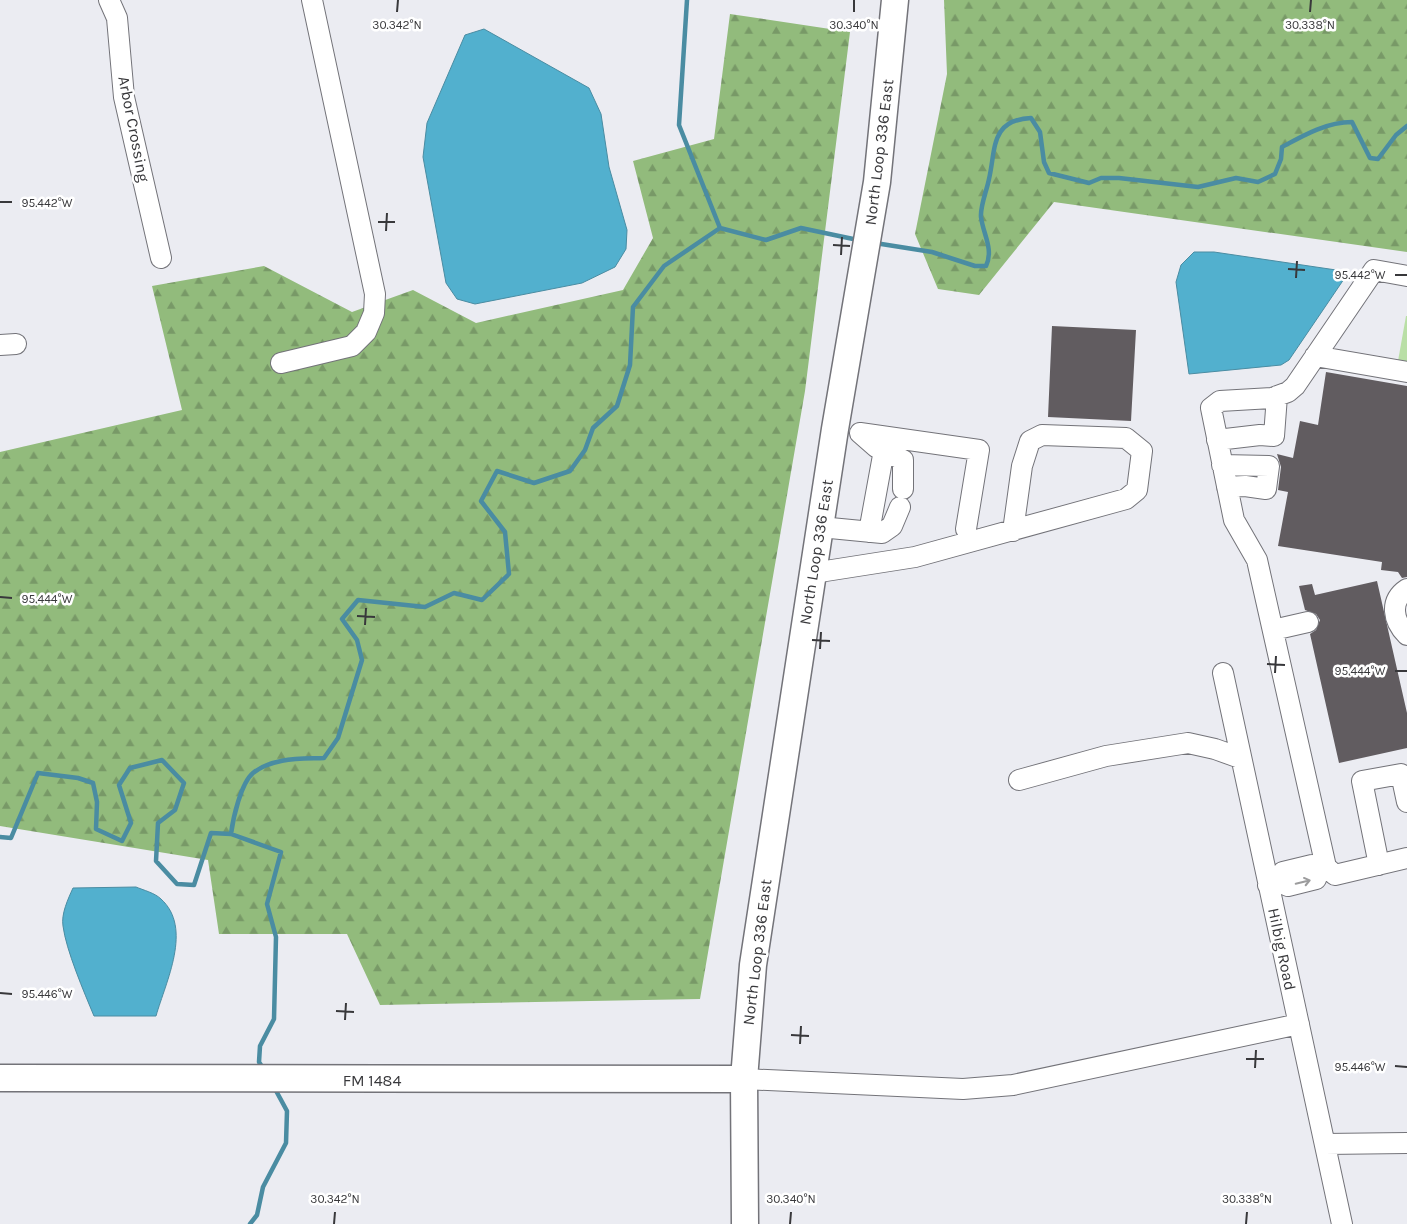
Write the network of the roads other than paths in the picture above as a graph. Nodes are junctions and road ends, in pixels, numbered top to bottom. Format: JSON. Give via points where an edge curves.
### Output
{"nodes":[{"id":1,"x":109,"y":0,"type":"edge"},
{"id":2,"x":312,"y":0,"type":"edge"},
{"id":3,"x":895,"y":0,"type":"edge"},
{"id":4,"x":161,"y":258,"type":"dead end"},
{"id":5,"x":1407,"y":276,"type":"edge"},
{"id":6,"x":1315,"y":356,"type":"junction"},
{"id":7,"x":282,"y":362,"type":"dead end"},
{"id":8,"x":1407,"y":372,"type":"edge"},
{"id":9,"x":1277,"y":396,"type":"junction"},
{"id":10,"x":835,"y":429,"type":"junction"},
{"id":11,"x":860,"y":433,"type":"junction"},
{"id":12,"x":1217,"y":440,"type":"junction"},
{"id":13,"x":884,"y":450,"type":"junction"},
{"id":14,"x":1222,"y":465,"type":"junction"},
{"id":15,"x":1227,"y":487,"type":"junction"},
{"id":16,"x":820,"y":527,"type":"junction"},
{"id":17,"x":966,"y":529,"type":"dead end"},
{"id":18,"x":1013,"y":531,"type":"junction"},
{"id":19,"x":869,"y":532,"type":"junction"},
{"id":20,"x":813,"y":573,"type":"junction"},
{"id":21,"x":1407,"y":589,"type":"edge"},
{"id":22,"x":1308,"y":622,"type":"dead end"},
{"id":23,"x":1273,"y":630,"type":"junction"},
{"id":24,"x":1407,"y":635,"type":"edge"},
{"id":25,"x":1223,"y":673,"type":"dead end"},
{"id":26,"x":1240,"y":758,"type":"junction"},
{"id":27,"x":1019,"y":780,"type":"dead end"},
{"id":28,"x":1407,"y":802,"type":"edge"},
{"id":29,"x":1407,"y":858,"type":"edge"},
{"id":30,"x":1379,"y":865,"type":"junction"},
{"id":31,"x":1323,"y":868,"type":"junction"},
{"id":32,"x":1274,"y":883,"type":"junction"},
{"id":33,"x":1299,"y":1024,"type":"junction"},
{"id":34,"x":0,"y":1078,"type":"edge"},
{"id":35,"x":744,"y":1079,"type":"junction"},
{"id":36,"x":1407,"y":1143,"type":"edge"},
{"id":37,"x":1325,"y":1144,"type":"junction"},
{"id":38,"x":745,"y":1224,"type":"edge"},
{"id":39,"x":1342,"y":1224,"type":"edge"}],
"edges":[{"from":1,"to":4,"type":"street","name":"Arbor Crossing","via":[[117,18],[124,98]]},
{"from":2,"to":7,"type":"street","via":[[374,294],[374,313],[366,332],[352,346]]},
{"from":3,"to":10,"type":"main road","name":"North Loop 336 East","via":[[877,182]]},
{"from":5,"to":6,"type":"street","via":[[1374,270]]},
{"from":6,"to":8,"type":"street"},
{"from":6,"to":9,"type":"street","via":[[1295,386]]},
{"from":9,"to":12,"type":"street","via":[[1274,436]]},
{"from":9,"to":12,"type":"street","via":[[1220,401],[1211,408]]},
{"from":10,"to":11,"type":"street"},
{"from":10,"to":16,"type":"main road","name":"North Loop 336 East"},
{"from":11,"to":13,"type":"street"},
{"from":11,"to":17,"type":"street","via":[[979,450]]},
{"from":12,"to":14,"type":"street"},
{"from":13,"to":19,"type":"street"},
{"from":13,"to":19,"type":"street","via":[[903,460],[901,498],[892,526],[882,533]]},
{"from":14,"to":15,"type":"street"},
{"from":14,"to":15,"type":"street","via":[[1269,466],[1266,488]]},
{"from":15,"to":23,"type":"street","via":[[1234,520],[1257,560]]},
{"from":16,"to":19,"type":"street"},
{"from":16,"to":20,"type":"main road","name":"North Loop 336 East"},
{"from":18,"to":18,"type":"street","via":[[1126,499],[1137,490],[1142,451],[1126,438],[1042,435],[1030,441],[1022,466]]},
{"from":18,"to":20,"type":"street","via":[[915,557]]},
{"from":20,"to":35,"type":"main road","name":"North Loop 336 East","via":[[753,965]]},
{"from":21,"to":24,"type":"street","via":[[1399,594],[1394,608],[1400,628]]},
{"from":22,"to":23,"type":"street"},
{"from":23,"to":31,"type":"street"},
{"from":25,"to":26,"type":"street","name":"Hilbig Road"},
{"from":26,"to":27,"type":"street","via":[[1188,743],[1106,756]]},
{"from":26,"to":32,"type":"street","name":"Hilbig Road"},
{"from":28,"to":30,"type":"street","via":[[1401,774],[1362,781]]},
{"from":29,"to":30,"type":"street"},
{"from":30,"to":31,"type":"street","via":[[1335,875]]},
{"from":31,"to":32,"type":"street","via":[[1312,865],[1283,872]]},
{"from":32,"to":33,"type":"street","name":"Hilbig Road"},
{"from":33,"to":35,"type":"street","via":[[1013,1085],[963,1089]]},
{"from":33,"to":37,"type":"street","name":"Hilbig Road"},
{"from":34,"to":35,"type":"main road","name":"FM 1484","number":"FM 1484"},
{"from":35,"to":38,"type":"main road","name":"North Loop 336 East"},
{"from":36,"to":37,"type":"street"},
{"from":37,"to":39,"type":"street","name":"Hilbig Road"}]}
